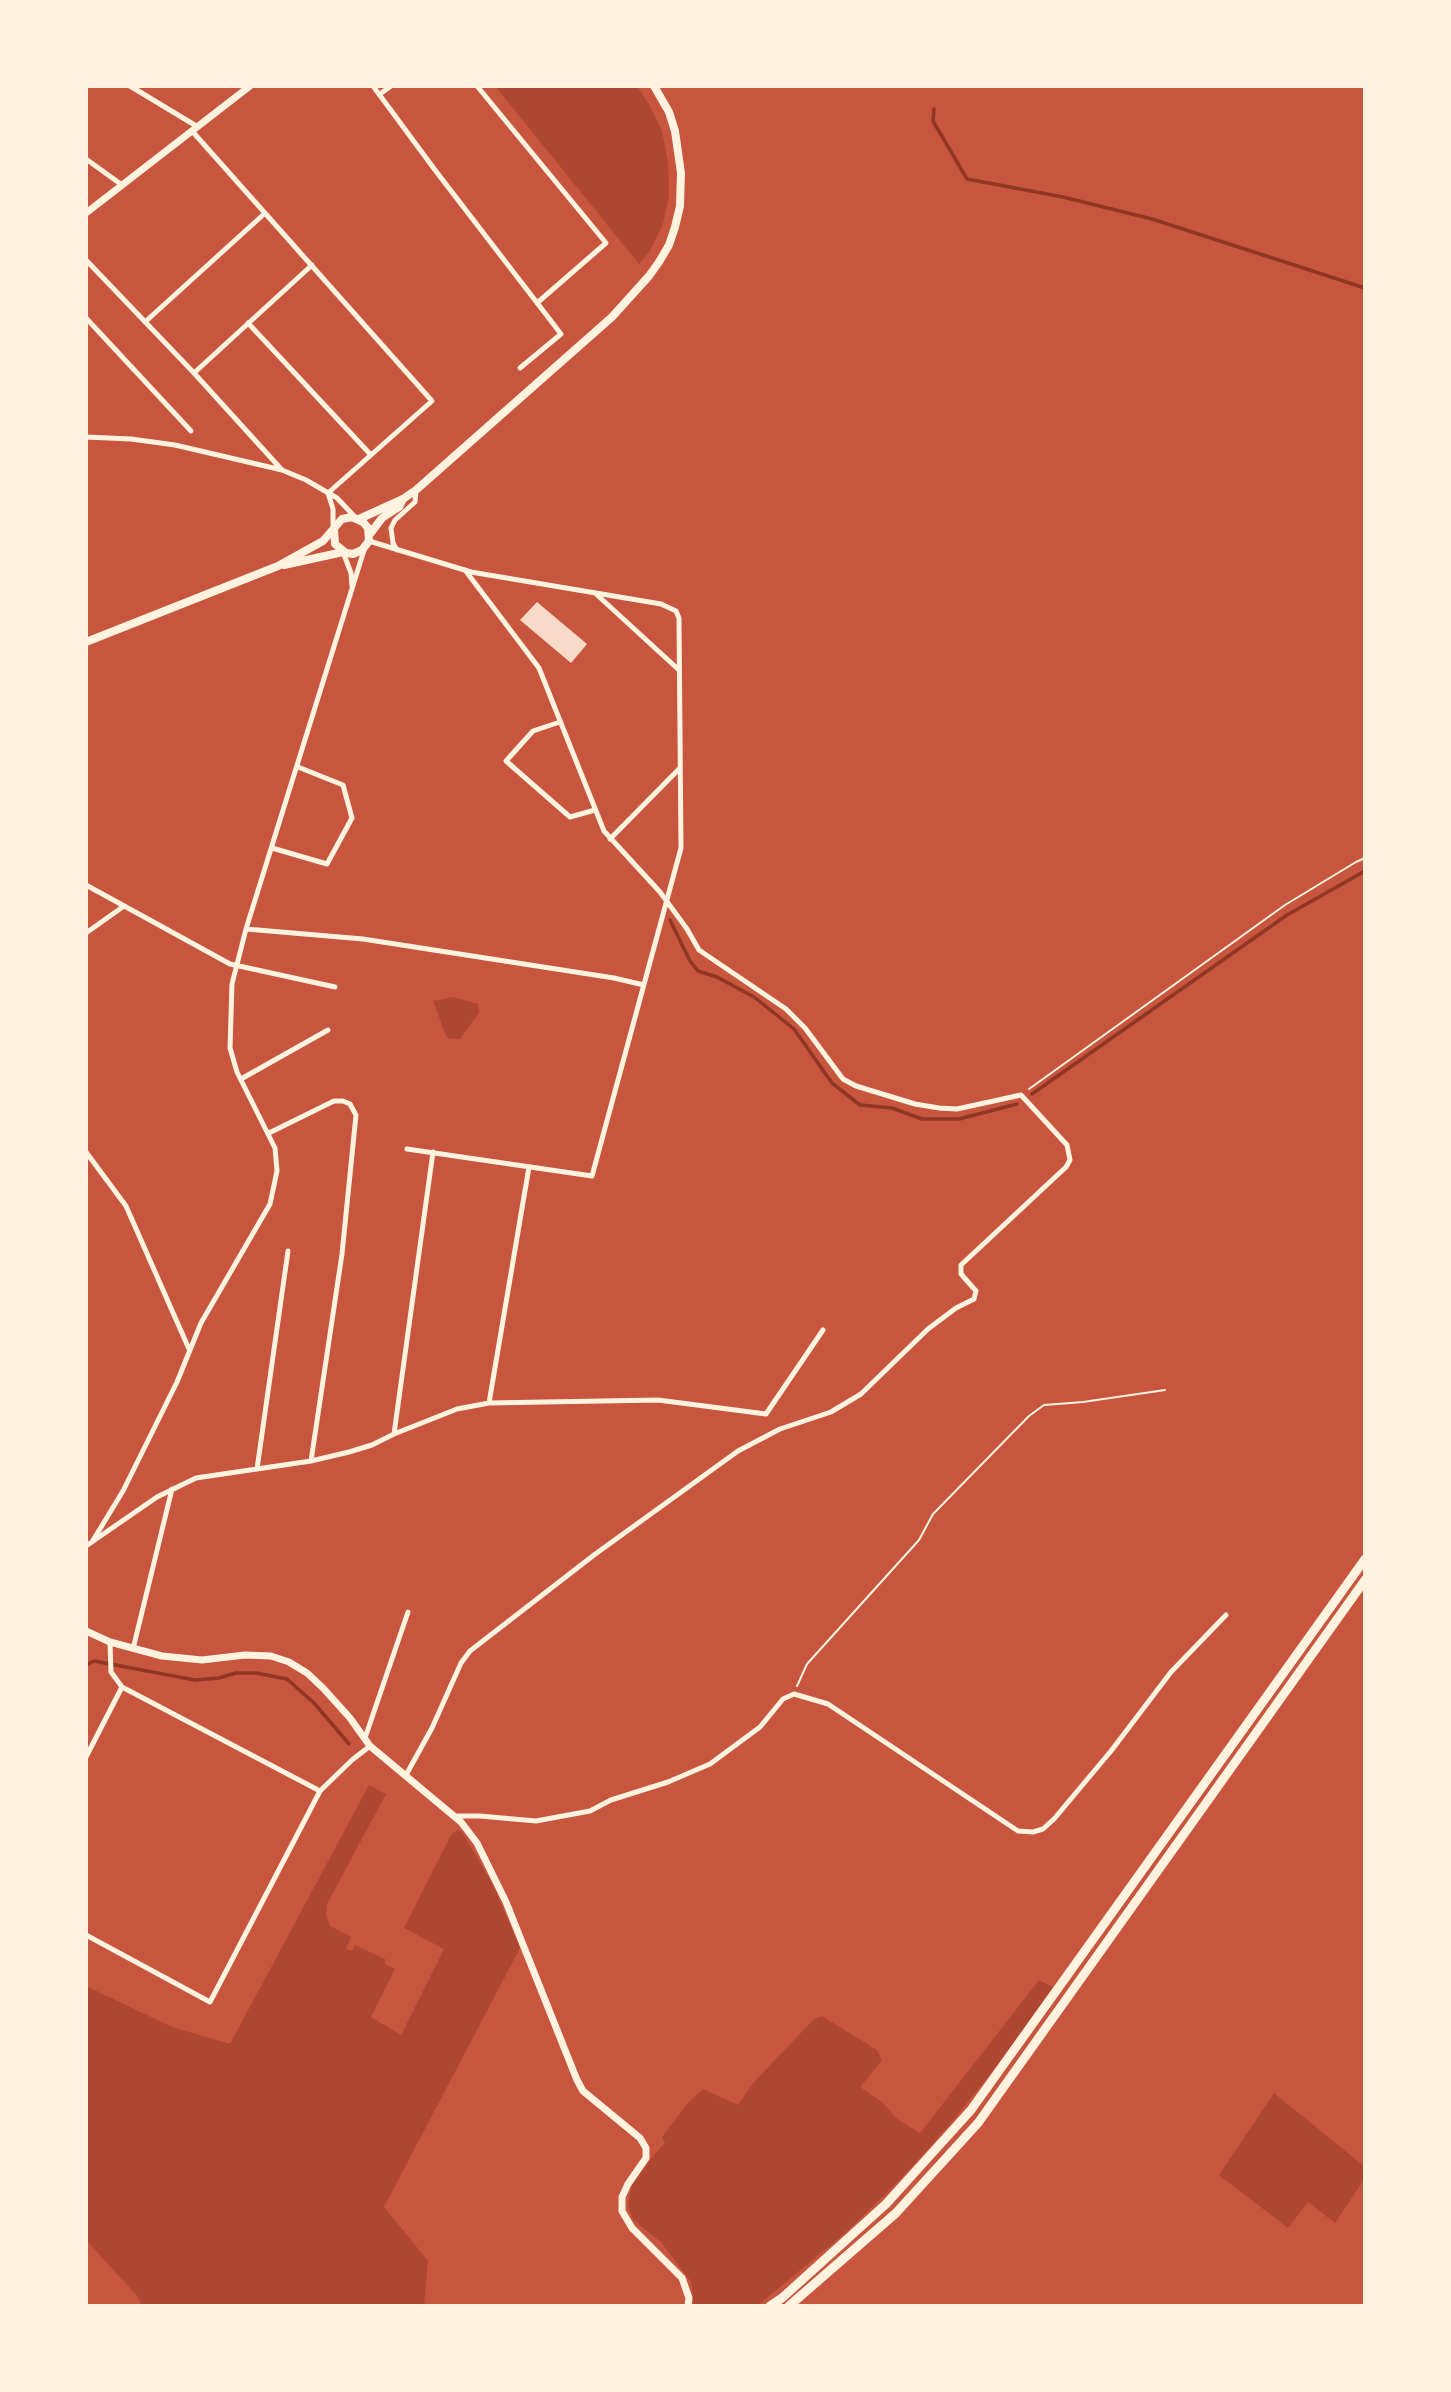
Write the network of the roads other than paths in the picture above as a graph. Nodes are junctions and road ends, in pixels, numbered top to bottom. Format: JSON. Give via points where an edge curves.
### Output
{"nodes":[{"id":1,"x":130,"y":86,"type":"edge"},
{"id":2,"x":250,"y":86,"type":"edge"},
{"id":3,"x":373,"y":86,"type":"edge"},
{"id":4,"x":391,"y":86,"type":"edge"},
{"id":5,"x":477,"y":86,"type":"edge"},
{"id":6,"x":654,"y":86,"type":"edge"},
{"id":7,"x":380,"y":94,"type":"junction"},
{"id":8,"x":195,"y":129,"type":"junction"},
{"id":9,"x":86,"y":159,"type":"edge"},
{"id":10,"x":122,"y":185,"type":"junction"},
{"id":11,"x":86,"y":214,"type":"edge"},
{"id":12,"x":264,"y":214,"type":"junction"},
{"id":13,"x":86,"y":260,"type":"edge"},
{"id":14,"x":312,"y":265,"type":"junction"},
{"id":15,"x":537,"y":303,"type":"junction"},
{"id":16,"x":86,"y":318,"type":"edge"},
{"id":17,"x":145,"y":322,"type":"junction"},
{"id":18,"x":248,"y":323,"type":"junction"},
{"id":19,"x":520,"y":368,"type":"dead end"},
{"id":20,"x":194,"y":373,"type":"junction"},
{"id":21,"x":191,"y":431,"type":"dead end"},
{"id":22,"x":86,"y":437,"type":"edge"},
{"id":23,"x":371,"y":455,"type":"junction"},
{"id":24,"x":282,"y":470,"type":"junction"},
{"id":25,"x":416,"y":490,"type":"junction"},
{"id":26,"x":328,"y":493,"type":"junction"},
{"id":27,"x":403,"y":499,"type":"junction"},
{"id":28,"x":357,"y":518,"type":"junction"},
{"id":29,"x":334,"y":530,"type":"junction"},
{"id":30,"x":368,"y":540,"type":"junction"},
{"id":31,"x":397,"y":550,"type":"junction"},
{"id":32,"x":343,"y":552,"type":"junction"},
{"id":33,"x":278,"y":566,"type":"junction"},
{"id":34,"x":465,"y":570,"type":"junction"},
{"id":35,"x":352,"y":589,"type":"junction"},
{"id":36,"x":594,"y":593,"type":"junction"},
{"id":37,"x":86,"y":642,"type":"edge"},
{"id":38,"x":679,"y":670,"type":"junction"},
{"id":39,"x":560,"y":722,"type":"junction"},
{"id":40,"x":298,"y":766,"type":"junction"},
{"id":41,"x":680,"y":768,"type":"junction"},
{"id":42,"x":595,"y":810,"type":"junction"},
{"id":43,"x":610,"y":839,"type":"junction"},
{"id":44,"x":272,"y":848,"type":"junction"},
{"id":45,"x":86,"y":885,"type":"edge"},
{"id":46,"x":665,"y":902,"type":"junction"},
{"id":47,"x":124,"y":906,"type":"junction"},
{"id":48,"x":246,"y":929,"type":"junction"},
{"id":49,"x":86,"y":933,"type":"edge"},
{"id":50,"x":236,"y":966,"type":"junction"},
{"id":51,"x":644,"y":985,"type":"junction"},
{"id":52,"x":335,"y":987,"type":"dead end"},
{"id":53,"x":328,"y":1030,"type":"dead end"},
{"id":54,"x":241,"y":1079,"type":"junction"},
{"id":55,"x":269,"y":1133,"type":"junction"},
{"id":56,"x":407,"y":1149,"type":"dead end"},
{"id":57,"x":86,"y":1152,"type":"edge"},
{"id":58,"x":433,"y":1152,"type":"junction"},
{"id":59,"x":529,"y":1167,"type":"junction"},
{"id":60,"x":288,"y":1251,"type":"dead end"},
{"id":61,"x":823,"y":1330,"type":"dead end"},
{"id":62,"x":189,"y":1349,"type":"junction"},
{"id":63,"x":489,"y":1403,"type":"junction"},
{"id":64,"x":394,"y":1434,"type":"junction"},
{"id":65,"x":311,"y":1461,"type":"junction"},
{"id":66,"x":257,"y":1469,"type":"junction"},
{"id":67,"x":172,"y":1489,"type":"junction"},
{"id":68,"x":89,"y":1544,"type":"edge"},
{"id":69,"x":1365,"y":1559,"type":"edge"},
{"id":70,"x":1365,"y":1580,"type":"edge"},
{"id":71,"x":408,"y":1612,"type":"dead end"},
{"id":72,"x":1226,"y":1615,"type":"dead end"},
{"id":73,"x":86,"y":1631,"type":"edge"},
{"id":74,"x":110,"y":1642,"type":"junction"},
{"id":75,"x":133,"y":1649,"type":"junction"},
{"id":76,"x":122,"y":1687,"type":"junction"},
{"id":77,"x":368,"y":1742,"type":"junction"},
{"id":78,"x":86,"y":1757,"type":"edge"},
{"id":79,"x":406,"y":1774,"type":"junction"},
{"id":80,"x":320,"y":1791,"type":"junction"},
{"id":81,"x":454,"y":1816,"type":"junction"},
{"id":82,"x":86,"y":1935,"type":"edge"},
{"id":83,"x":688,"y":2306,"type":"edge"},
{"id":84,"x":770,"y":2306,"type":"edge"},
{"id":85,"x":789,"y":2306,"type":"edge"}],
"edges":[{"from":1,"to":8,"type":"street"},
{"from":2,"to":8,"type":"street"},
{"from":3,"to":7,"type":"street"},
{"from":4,"to":7,"type":"street"},
{"from":5,"to":15,"type":"street","via":[[606,243]]},
{"from":6,"to":25,"type":"main road","via":[[675,131],[681,173],[675,227],[659,262],[612,317]]},
{"from":7,"to":15,"type":"street"},
{"from":8,"to":10,"type":"street"},
{"from":8,"to":12,"type":"street"},
{"from":9,"to":10,"type":"street"},
{"from":10,"to":11,"type":"street"},
{"from":12,"to":14,"type":"street"},
{"from":12,"to":17,"type":"street"},
{"from":13,"to":17,"type":"street"},
{"from":14,"to":18,"type":"street"},
{"from":14,"to":23,"type":"street","via":[[432,401]]},
{"from":15,"to":19,"type":"street","via":[[561,334]]},
{"from":16,"to":21,"type":"street"},
{"from":17,"to":20,"type":"street"},
{"from":18,"to":20,"type":"street"},
{"from":18,"to":23,"type":"street"},
{"from":20,"to":24,"type":"street"},
{"from":22,"to":24,"type":"street","via":[[175,445]]},
{"from":23,"to":26,"type":"street"},
{"from":24,"to":26,"type":"street"},
{"from":25,"to":27,"type":"main road"},
{"from":25,"to":31,"type":"street","via":[[415,502],[391,527]]},
{"from":26,"to":28,"type":"street"},
{"from":26,"to":29,"type":"street"},
{"from":27,"to":28,"type":"main road"},
{"from":27,"to":30,"type":"main road","via":[[382,518]]},
{"from":28,"to":29,"type":"main road","via":[[342,519]]},
{"from":28,"to":30,"type":"main road","via":[[366,525]]},
{"from":29,"to":32,"type":"main road","via":[[335,544]]},
{"from":29,"to":33,"type":"main road"},
{"from":30,"to":31,"type":"street"},
{"from":30,"to":32,"type":"main road","via":[[354,554]]},
{"from":30,"to":35,"type":"street"},
{"from":31,"to":34,"type":"street"},
{"from":32,"to":33,"type":"main road"},
{"from":32,"to":35,"type":"street"},
{"from":33,"to":37,"type":"main road"},
{"from":34,"to":36,"type":"street"},
{"from":34,"to":39,"type":"street","via":[[539,668]]},
{"from":35,"to":40,"type":"street"},
{"from":36,"to":38,"type":"street"},
{"from":36,"to":38,"type":"street","via":[[661,604],[676,611]]},
{"from":38,"to":41,"type":"street"},
{"from":39,"to":42,"type":"street"},
{"from":39,"to":42,"type":"street","via":[[533,731],[506,761],[570,817]]},
{"from":40,"to":44,"type":"street"},
{"from":40,"to":44,"type":"street","via":[[343,785],[352,818],[327,864]]},
{"from":41,"to":43,"type":"street"},
{"from":41,"to":46,"type":"street","via":[[681,848]]},
{"from":42,"to":43,"type":"street"},
{"from":43,"to":46,"type":"street"},
{"from":44,"to":48,"type":"street"},
{"from":45,"to":47,"type":"street"},
{"from":46,"to":51,"type":"street"},
{"from":46,"to":79,"type":"street","via":[[699,950],[786,1010],[843,1079],[939,1108],[957,1109],[1021,1095],[1067,1145],[1070,1160],[961,1265],[974,1299],[928,1329],[850,1402],[738,1451],[470,1651]]},
{"from":47,"to":49,"type":"street"},
{"from":47,"to":50,"type":"street"},
{"from":48,"to":50,"type":"street"},
{"from":48,"to":51,"type":"street","via":[[363,939]]},
{"from":50,"to":52,"type":"street"},
{"from":50,"to":54,"type":"street","via":[[230,1048]]},
{"from":51,"to":59,"type":"street","via":[[593,1176]]},
{"from":53,"to":54,"type":"street"},
{"from":54,"to":55,"type":"street"},
{"from":55,"to":62,"type":"street","via":[[277,1171],[270,1204]]},
{"from":55,"to":65,"type":"street","via":[[334,1101],[350,1104],[356,1115],[342,1254]]},
{"from":56,"to":58,"type":"street"},
{"from":57,"to":62,"type":"street","via":[[126,1206]]},
{"from":58,"to":59,"type":"street"},
{"from":58,"to":64,"type":"street"},
{"from":59,"to":63,"type":"street"},
{"from":60,"to":66,"type":"street"},
{"from":61,"to":63,"type":"street","via":[[766,1414],[658,1400]]},
{"from":62,"to":68,"type":"street","via":[[186,1364],[123,1491]]},
{"from":63,"to":64,"type":"street","via":[[457,1409]]},
{"from":64,"to":65,"type":"street","via":[[372,1445]]},
{"from":65,"to":66,"type":"street"},
{"from":66,"to":67,"type":"street","via":[[195,1478]]},
{"from":67,"to":68,"type":"street"},
{"from":67,"to":75,"type":"street"},
{"from":69,"to":84,"type":"highway","via":[[971,2110],[886,2204]]},
{"from":70,"to":85,"type":"highway","via":[[978,2123],[896,2213]]},
{"from":71,"to":77,"type":"street"},
{"from":72,"to":81,"type":"street","via":[[1171,1672],[1054,1819],[1033,1832],[1018,1831],[828,1704],[794,1694],[783,1699],[760,1727],[710,1763],[590,1811],[536,1821]]},
{"from":73,"to":74,"type":"street"},
{"from":74,"to":75,"type":"street"},
{"from":74,"to":76,"type":"street","via":[[110,1668]]},
{"from":75,"to":77,"type":"street","via":[[184,1659],[271,1656],[307,1673]]},
{"from":76,"to":78,"type":"street"},
{"from":76,"to":80,"type":"street"},
{"from":77,"to":79,"type":"street"},
{"from":77,"to":80,"type":"street"},
{"from":79,"to":81,"type":"street"},
{"from":80,"to":82,"type":"street","via":[[210,2002]]},
{"from":81,"to":83,"type":"street","via":[[477,1843],[506,1902],[576,2080],[646,2148],[646,2158],[622,2197],[622,2211],[632,2228],[682,2278]]}]}
